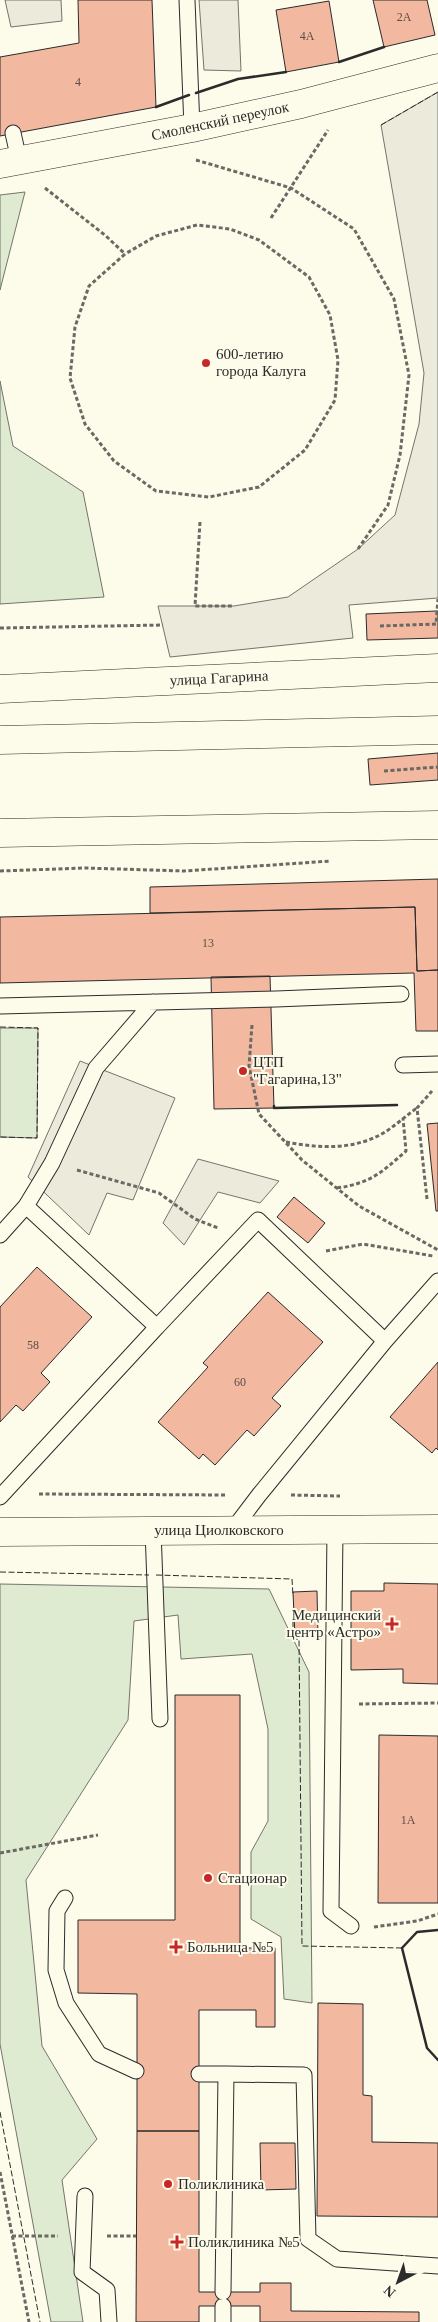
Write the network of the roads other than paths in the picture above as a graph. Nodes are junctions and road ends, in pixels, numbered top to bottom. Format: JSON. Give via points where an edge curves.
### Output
{"nodes":[{"id":1,"x":187,"y":0,"type":"edge"},
{"id":2,"x":438,"y":68,"type":"edge"},
{"id":3,"x":192,"y":128,"type":"junction"},
{"id":4,"x":13,"y":133,"type":"dead end"},
{"id":5,"x":10,"y":162,"type":"edge"},
{"id":6,"x":438,"y":668,"type":"edge"},
{"id":7,"x":0,"y":689,"type":"edge"},
{"id":8,"x":438,"y":730,"type":"edge"},
{"id":9,"x":0,"y":740,"type":"edge"},
{"id":10,"x":438,"y":825,"type":"edge"},
{"id":11,"x":0,"y":832,"type":"edge"},
{"id":12,"x":401,"y":994,"type":"dead end"},
{"id":13,"x":153,"y":1002,"type":"junction"},
{"id":14,"x":0,"y":1006,"type":"edge"},
{"id":15,"x":438,"y":1064,"type":"edge"},
{"id":16,"x":403,"y":1065,"type":"dead end"},
{"id":17,"x":26,"y":1206,"type":"junction"},
{"id":18,"x":0,"y":1235,"type":"edge"},
{"id":19,"x":438,"y":1281,"type":"edge"},
{"id":20,"x":157,"y":1327,"type":"junction"},
{"id":21,"x":385,"y":1341,"type":"junction"},
{"id":22,"x":1,"y":1495,"type":"edge"},
{"id":23,"x":335,"y":1529,"type":"junction"},
{"id":24,"x":438,"y":1529,"type":"edge"},
{"id":25,"x":153,"y":1530,"type":"junction"},
{"id":26,"x":0,"y":1532,"type":"edge"},
{"id":27,"x":231,"y":1532,"type":"junction"},
{"id":28,"x":160,"y":1719,"type":"dead end"},
{"id":29,"x":65,"y":1898,"type":"dead end"},
{"id":30,"x":351,"y":1926,"type":"road end"},
{"id":31,"x":136,"y":2071,"type":"dead end"},
{"id":32,"x":199,"y":2074,"type":"dead end"},
{"id":33,"x":226,"y":2074,"type":"junction"},
{"id":34,"x":85,"y":2196,"type":"dead end"},
{"id":35,"x":438,"y":2266,"type":"edge"},
{"id":36,"x":109,"y":2322,"type":"edge"},
{"id":37,"x":223,"y":2322,"type":"edge"}],
"edges":[{"from":1,"to":3,"type":"lane"},
{"from":2,"to":3,"type":"street","name":"Смоленский переулок"},
{"from":3,"to":5,"type":"street","name":"Смоленский переулок"},
{"from":4,"to":5,"type":"lane"},
{"from":6,"to":7,"type":"street","name":"улица Гагарина"},
{"from":8,"to":9,"type":"street"},
{"from":10,"to":11,"type":"street"},
{"from":12,"to":13,"type":"lane"},
{"from":13,"to":14,"type":"lane"},
{"from":13,"to":17,"type":"lane","via":[[96,1068],[52,1163]]},
{"from":15,"to":16,"type":"lane"},
{"from":17,"to":18,"type":"lane"},
{"from":17,"to":20,"type":"lane"},
{"from":19,"to":21,"type":"lane"},
{"from":20,"to":21,"type":"lane","via":[[258,1220]]},
{"from":20,"to":22,"type":"lane"},
{"from":21,"to":27,"type":"lane"},
{"from":23,"to":24,"type":"street","name":"улица Циолковского"},
{"from":23,"to":27,"type":"street","name":"улица Циолковского"},
{"from":23,"to":30,"type":"lane","via":[[331,1911]]},
{"from":25,"to":26,"type":"street","name":"улица Циолковского"},
{"from":25,"to":27,"type":"street","name":"улица Циолковского"},
{"from":25,"to":28,"type":"lane"},
{"from":29,"to":31,"type":"lane","via":[[57,1911],[56,1970],[66,2003],[99,2054]]},
{"from":32,"to":33,"type":"lane"},
{"from":33,"to":35,"type":"lane","via":[[304,2074],[308,2240],[337,2259]]},
{"from":33,"to":37,"type":"lane"},
{"from":34,"to":36,"type":"lane","via":[[82,2272],[107,2290]]}]}
